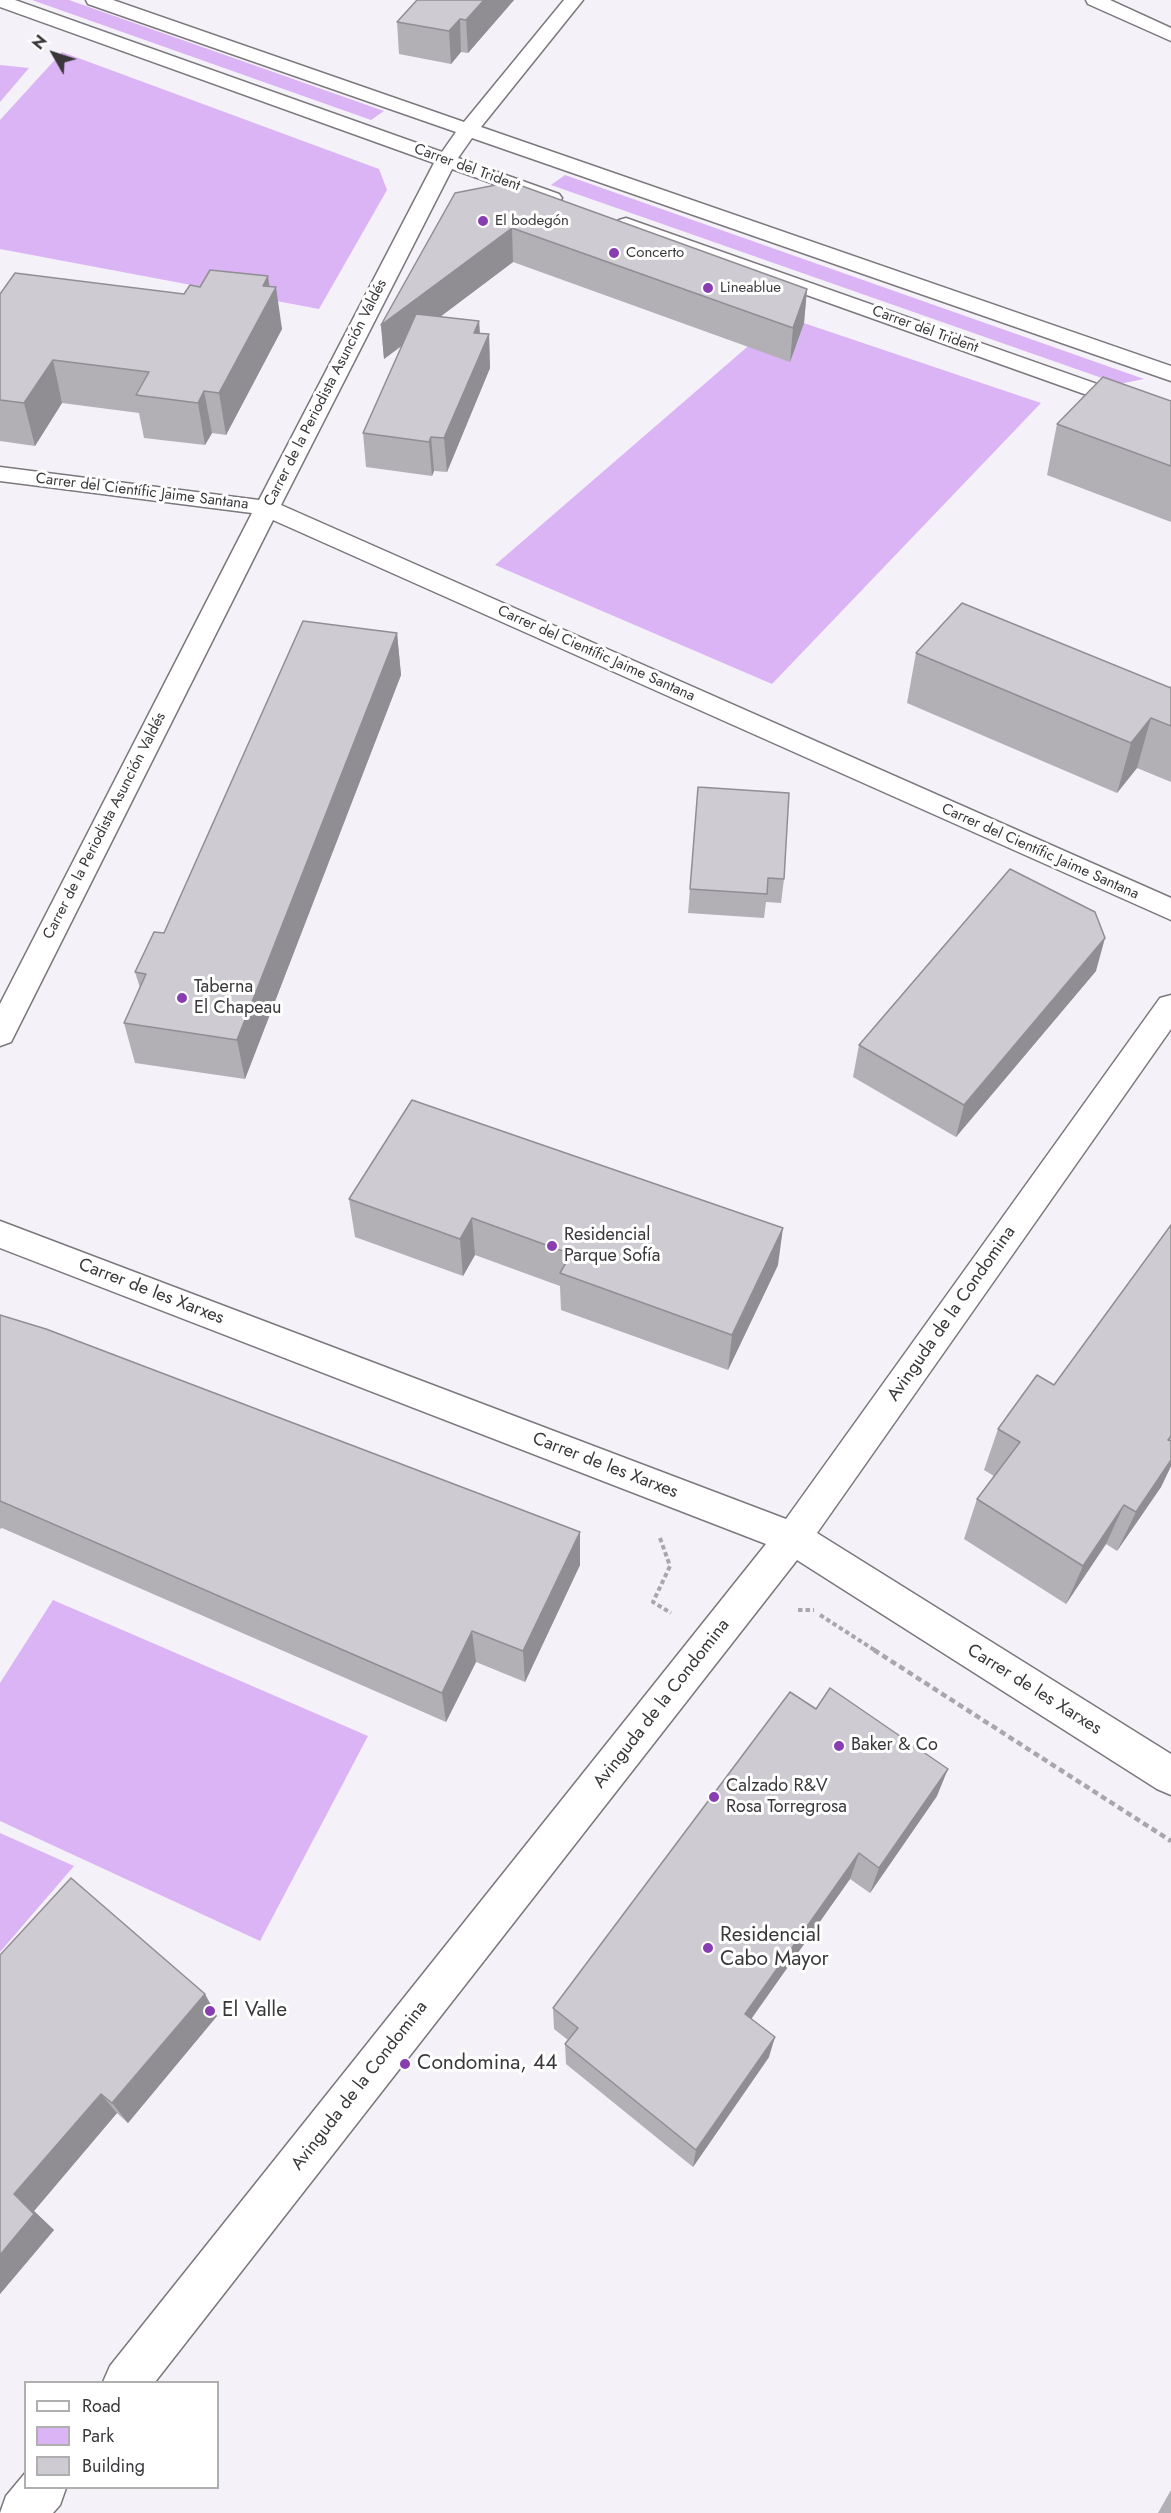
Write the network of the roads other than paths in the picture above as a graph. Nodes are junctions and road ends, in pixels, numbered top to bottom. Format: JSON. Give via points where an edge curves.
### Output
{"nodes":[{"id":1,"x":95,"y":0,"type":"edge"},
{"id":2,"x":574,"y":0,"type":"edge"},
{"id":3,"x":1095,"y":0,"type":"edge"},
{"id":4,"x":0,"y":2,"type":"edge"},
{"id":5,"x":1171,"y":35,"type":"edge"},
{"id":6,"x":468,"y":130,"type":"junction"},
{"id":7,"x":446,"y":160,"type":"junction"},
{"id":8,"x":569,"y":204,"type":"edge"},
{"id":9,"x":602,"y":216,"type":"edge"},
{"id":10,"x":1171,"y":374,"type":"edge"},
{"id":11,"x":1171,"y":418,"type":"edge"},
{"id":12,"x":0,"y":474,"type":"edge"},
{"id":13,"x":267,"y":508,"type":"junction"},
{"id":14,"x":1171,"y":910,"type":"edge"},
{"id":15,"x":1171,"y":1006,"type":"edge"},
{"id":16,"x":0,"y":1034,"type":"edge"},
{"id":17,"x":0,"y":1234,"type":"edge"},
{"id":18,"x":793,"y":1538,"type":"junction"},
{"id":19,"x":1171,"y":1776,"type":"edge"},
{"id":20,"x":127,"y":2381,"type":"edge"},
{"id":21,"x":41,"y":2489,"type":"edge"},
{"id":22,"x":23,"y":2513,"type":"edge"}],
"edges":[{"from":1,"to":6,"type":"street","name":"Carrer del Trident"},
{"from":2,"to":6,"type":"street","name":"Carrer de la Periodista Asunción Valdés"},
{"from":3,"to":5,"type":"street"},
{"from":4,"to":7,"type":"street","name":"Carrer del Trident"},
{"from":6,"to":7,"type":"street","name":"Carrer de la Periodista Asunción Valdés"},
{"from":6,"to":10,"type":"street","name":"Carrer del Trident"},
{"from":7,"to":8,"type":"street","name":"Carrer del Trident"},
{"from":7,"to":13,"type":"street","name":"Carrer de la Periodista Asunción Valdés"},
{"from":9,"to":11,"type":"street","name":"Carrer del Trident"},
{"from":12,"to":13,"type":"street","name":"Carrer del Científic Jaime Santana"},
{"from":13,"to":14,"type":"street","name":"Carrer del Científic Jaime Santana"},
{"from":13,"to":16,"type":"street","name":"Carrer de la Periodista Asunción Valdés"},
{"from":15,"to":18,"type":"street","name":"Avinguda de la Condomina"},
{"from":17,"to":18,"type":"street","name":"Carrer de les Xarxes"},
{"from":18,"to":19,"type":"street","name":"Carrer de les Xarxes"},
{"from":18,"to":20,"type":"street","name":"Avinguda de la Condomina"},
{"from":21,"to":22,"type":"street"}]}
